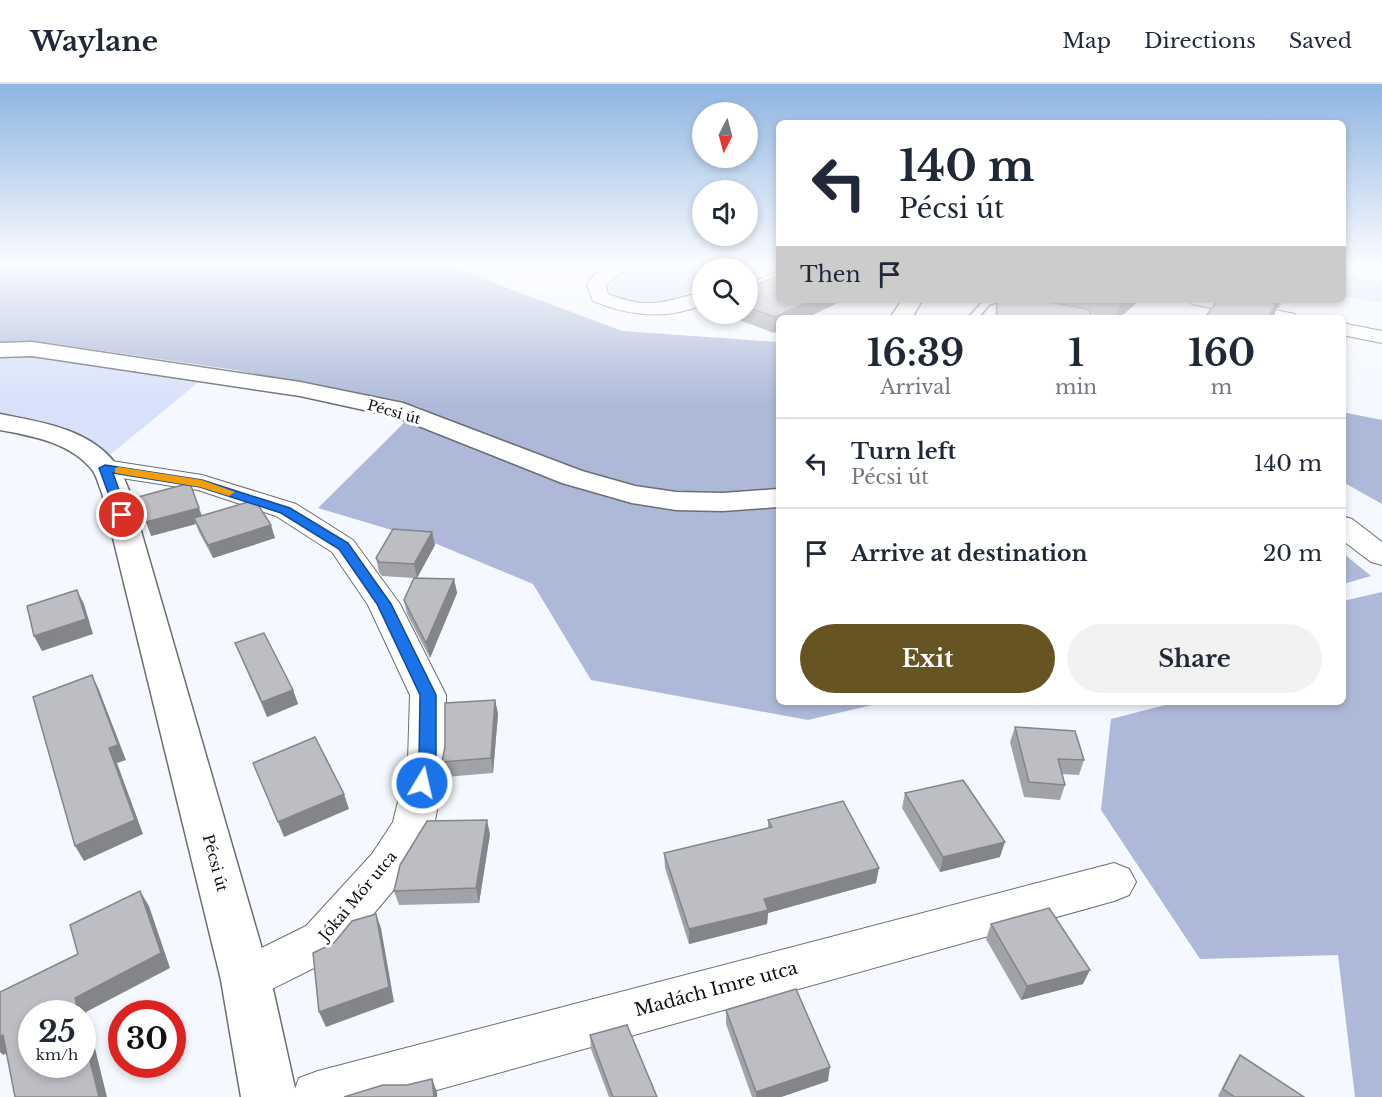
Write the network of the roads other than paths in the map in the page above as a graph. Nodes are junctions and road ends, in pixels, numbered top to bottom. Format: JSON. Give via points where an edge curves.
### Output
{"nodes":[{"id":1,"x":1252,"y":310,"type":"edge"},
{"id":2,"x":1274,"y":315,"type":"edge"},
{"id":3,"x":1346,"y":330,"type":"edge"},
{"id":4,"x":1382,"y":337,"type":"edge"},
{"id":5,"x":0,"y":350,"type":"edge"},
{"id":6,"x":0,"y":422,"type":"edge"},
{"id":7,"x":105,"y":468,"type":"junction"},
{"id":8,"x":776,"y":498,"type":"edge"},
{"id":9,"x":1346,"y":528,"type":"edge"},
{"id":10,"x":1382,"y":556,"type":"edge"},
{"id":11,"x":1114,"y":882,"type":"dead end"},
{"id":12,"x":246,"y":980,"type":"junction"},
{"id":13,"x":269,"y":1097,"type":"edge"},
{"id":14,"x":318,"y":1097,"type":"edge"}],
"edges":[{"from":1,"to":2,"type":"street"},
{"from":3,"to":4,"type":"street"},
{"from":5,"to":8,"type":"main road","name":"Pécsi út","via":[[67,354],[403,411],[572,477],[632,494],[699,501]]},
{"from":6,"to":7,"type":"main road","name":"Pécsi út","via":[[68,438]]},
{"from":7,"to":12,"type":"main road","name":"Pécsi út","via":[[119,504]]},
{"from":7,"to":12,"type":"street","name":"Jókai Mór utca","via":[[202,483],[286,510],[344,546],[384,604],[428,695],[427,761],[413,826],[387,867],[322,941]]},
{"from":9,"to":10,"type":"street"},
{"from":11,"to":14,"type":"street","name":"Madách Imre utca"},
{"from":12,"to":13,"type":"main road","name":"Pécsi út"}]}
